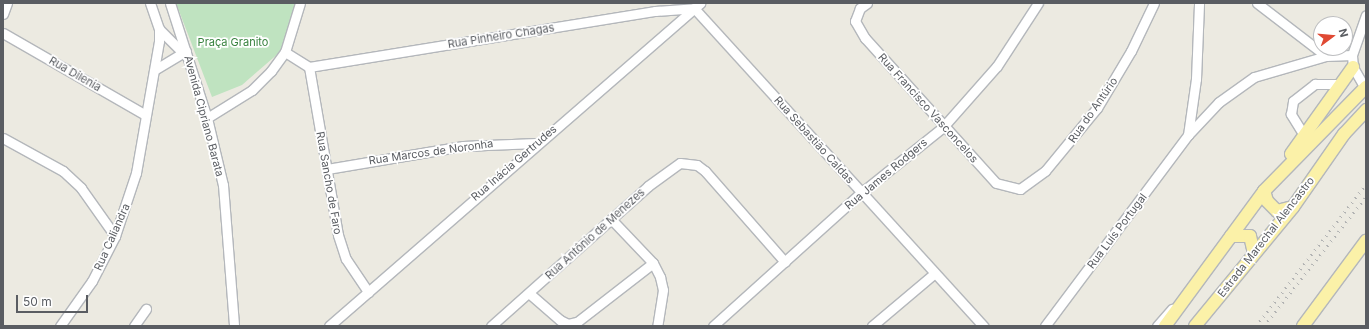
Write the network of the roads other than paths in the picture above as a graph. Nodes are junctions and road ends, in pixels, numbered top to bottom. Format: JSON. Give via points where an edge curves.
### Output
{"nodes":[{"id":1,"x":7,"y":3,"type":"edge"},
{"id":2,"x":150,"y":3,"type":"edge"},
{"id":3,"x":170,"y":3,"type":"edge"},
{"id":4,"x":300,"y":3,"type":"edge"},
{"id":5,"x":868,"y":3,"type":"edge"},
{"id":6,"x":1038,"y":3,"type":"edge"},
{"id":7,"x":1154,"y":3,"type":"edge"},
{"id":8,"x":1199,"y":3,"type":"edge"},
{"id":9,"x":1257,"y":3,"type":"edge"},
{"id":10,"x":697,"y":6,"type":"edge"},
{"id":11,"x":3,"y":14,"type":"edge"},
{"id":12,"x":1366,"y":15,"type":"edge"},
{"id":13,"x":159,"y":29,"type":"junction"},
{"id":14,"x":4,"y":31,"type":"edge"},
{"id":15,"x":1313,"y":46,"type":"edge"},
{"id":16,"x":184,"y":51,"type":"junction"},
{"id":17,"x":285,"y":52,"type":"junction"},
{"id":18,"x":1326,"y":56,"type":"joint"},
{"id":19,"x":1353,"y":61,"type":"junction"},
{"id":20,"x":309,"y":67,"type":"junction"},
{"id":21,"x":156,"y":69,"type":"junction"},
{"id":22,"x":1341,"y":84,"type":"junction"},
{"id":23,"x":1365,"y":88,"type":"edge"},
{"id":24,"x":1366,"y":110,"type":"edge"},
{"id":25,"x":144,"y":114,"type":"junction"},
{"id":26,"x":207,"y":118,"type":"junction"},
{"id":27,"x":943,"y":127,"type":"junction"},
{"id":28,"x":1188,"y":135,"type":"junction"},
{"id":29,"x":3,"y":138,"type":"edge"},
{"id":30,"x":1306,"y":138,"type":"junction"},
{"id":31,"x":536,"y":143,"type":"junction"},
{"id":32,"x":327,"y":169,"type":"junction"},
{"id":33,"x":1029,"y":185,"type":"joint"},
{"id":34,"x":1264,"y":191,"type":"junction"},
{"id":35,"x":862,"y":192,"type":"junction"},
{"id":36,"x":1293,"y":207,"type":"junction"},
{"id":37,"x":613,"y":220,"type":"junction"},
{"id":38,"x":115,"y":236,"type":"junction"},
{"id":39,"x":1230,"y":236,"type":"junction"},
{"id":40,"x":1366,"y":241,"type":"edge"},
{"id":41,"x":1254,"y":253,"type":"junction"},
{"id":42,"x":785,"y":262,"type":"junction"},
{"id":43,"x":653,"y":263,"type":"junction"},
{"id":44,"x":935,"y":273,"type":"junction"},
{"id":45,"x":368,"y":292,"type":"junction"},
{"id":46,"x":530,"y":294,"type":"junction"},
{"id":47,"x":1185,"y":297,"type":"junction"},
{"id":48,"x":146,"y":309,"type":"dead end"},
{"id":49,"x":60,"y":326,"type":"edge"},
{"id":50,"x":134,"y":326,"type":"edge"},
{"id":51,"x":234,"y":326,"type":"edge"},
{"id":52,"x":329,"y":326,"type":"edge"},
{"id":53,"x":491,"y":326,"type":"edge"},
{"id":54,"x":657,"y":326,"type":"edge"},
{"id":55,"x":713,"y":326,"type":"edge"},
{"id":56,"x":872,"y":326,"type":"edge"},
{"id":57,"x":983,"y":326,"type":"edge"},
{"id":58,"x":1045,"y":326,"type":"edge"},
{"id":59,"x":1157,"y":326,"type":"edge"},
{"id":60,"x":1166,"y":326,"type":"edge"},
{"id":61,"x":1195,"y":326,"type":"edge"},
{"id":62,"x":1303,"y":326,"type":"edge"}],
"edges":[{"from":1,"to":11,"type":"street"},
{"from":2,"to":13,"type":"street","name":"Rua Caliandra"},
{"from":3,"to":16,"type":"street","name":"Avenida Cipriano Barata"},
{"from":4,"to":17,"type":"street"},
{"from":5,"to":27,"type":"street","name":"Rua Francisco Vasconcelos","via":[[857,14],[856,28]]},
{"from":6,"to":27,"type":"street","name":"Rua James Rodgers","via":[[992,71]]},
{"from":7,"to":33,"type":"street","name":"Rua do Antúrio","via":[[1111,88],[1063,151]]},
{"from":8,"to":28,"type":"street","name":"Rua Luís Portugal","via":[[1196,79]]},
{"from":9,"to":15,"type":"street"},
{"from":10,"to":20,"type":"street","name":"Rua Pinheiro Chagas"},
{"from":10,"to":31,"type":"street","name":"Rua Inácia Gertrudes"},
{"from":10,"to":35,"type":"street","name":"Rua Sebastião Caldas"},
{"from":12,"to":19,"type":"street"},
{"from":13,"to":16,"type":"street","name":"Rua Caliandra"},
{"from":13,"to":21,"type":"street","name":"Rua Caliandra"},
{"from":14,"to":25,"type":"street","name":"Rua Dilenia"},
{"from":16,"to":21,"type":"street"},
{"from":16,"to":26,"type":"street","name":"Avenida Cipriano Barata"},
{"from":17,"to":20,"type":"street"},
{"from":17,"to":26,"type":"street","via":[[252,90]]},
{"from":18,"to":19,"type":"street","name":"Rua Luís Portugal"},
{"from":18,"to":28,"type":"street","name":"Rua Luís Portugal","via":[[1254,77],[1219,102]]},
{"from":19,"to":22,"type":"main road"},
{"from":19,"to":23,"type":"street"},
{"from":20,"to":32,"type":"street","name":"Rua Sancho de Faro"},
{"from":21,"to":25,"type":"street","name":"Rua Caliandra"},
{"from":22,"to":30,"type":"main road"},
{"from":22,"to":30,"type":"street","via":[[1315,84],[1293,101],[1291,114]]},
{"from":23,"to":30,"type":"main road"},
{"from":24,"to":36,"type":"main road","name":"Estrada Marechal Alencastro","via":[[1344,134]]},
{"from":25,"to":38,"type":"street","name":"Rua Caliandra","via":[[136,173]]},
{"from":26,"to":51,"type":"street","name":"Avenida Cipriano Barata","via":[[224,192]]},
{"from":27,"to":33,"type":"street","name":"Rua Francisco Vasconcelos","via":[[996,183],[1009,189]]},
{"from":27,"to":35,"type":"street","name":"Rua James Rodgers"},
{"from":28,"to":58,"type":"street","name":"Rua Luís Portugal"},
{"from":29,"to":38,"type":"street","via":[[63,171],[81,188]]},
{"from":30,"to":34,"type":"main road"},
{"from":31,"to":32,"type":"street","name":"Rua Marcos de Noronha","via":[[464,146]]},
{"from":31,"to":45,"type":"street","name":"Rua Inácia Gertrudes"},
{"from":32,"to":45,"type":"street","name":"Rua Sancho de Faro","via":[[338,235],[346,259]]},
{"from":34,"to":36,"type":"main road","via":[[1267,202],[1277,211]]},
{"from":34,"to":39,"type":"main road"},
{"from":35,"to":42,"type":"street","name":"Rua James Rodgers"},
{"from":35,"to":44,"type":"street","name":"Rua Sebastião Caldas"},
{"from":36,"to":41,"type":"main road","name":"Estrada Marechal Alencastro"},
{"from":37,"to":42,"type":"street","name":"Rua Antônio de Menezes","via":[[676,165],[688,162],[705,171]]},
{"from":37,"to":43,"type":"street"},
{"from":37,"to":46,"type":"street","name":"Rua Antônio de Menezes"},
{"from":38,"to":49,"type":"street","name":"Rua Caliandra","via":[[92,281]]},
{"from":39,"to":41,"type":"main road","via":[[1250,236]]},
{"from":39,"to":47,"type":"main road"},
{"from":40,"to":62,"type":"main road"},
{"from":41,"to":61,"type":"main road","name":"Estrada Marechal Alencastro"},
{"from":42,"to":55,"type":"street","name":"Rua James Rodgers"},
{"from":43,"to":46,"type":"street","via":[[577,322],[568,324],[560,320]]},
{"from":43,"to":54,"type":"street","via":[[663,290]]},
{"from":44,"to":56,"type":"street"},
{"from":44,"to":57,"type":"street","name":"Rua Sebastião Caldas"},
{"from":45,"to":52,"type":"street","name":"Rua Inácia Gertrudes"},
{"from":46,"to":53,"type":"street","name":"Rua Antônio de Menezes"},
{"from":47,"to":59,"type":"street"},
{"from":47,"to":60,"type":"main road"},
{"from":48,"to":50,"type":"street"}]}
